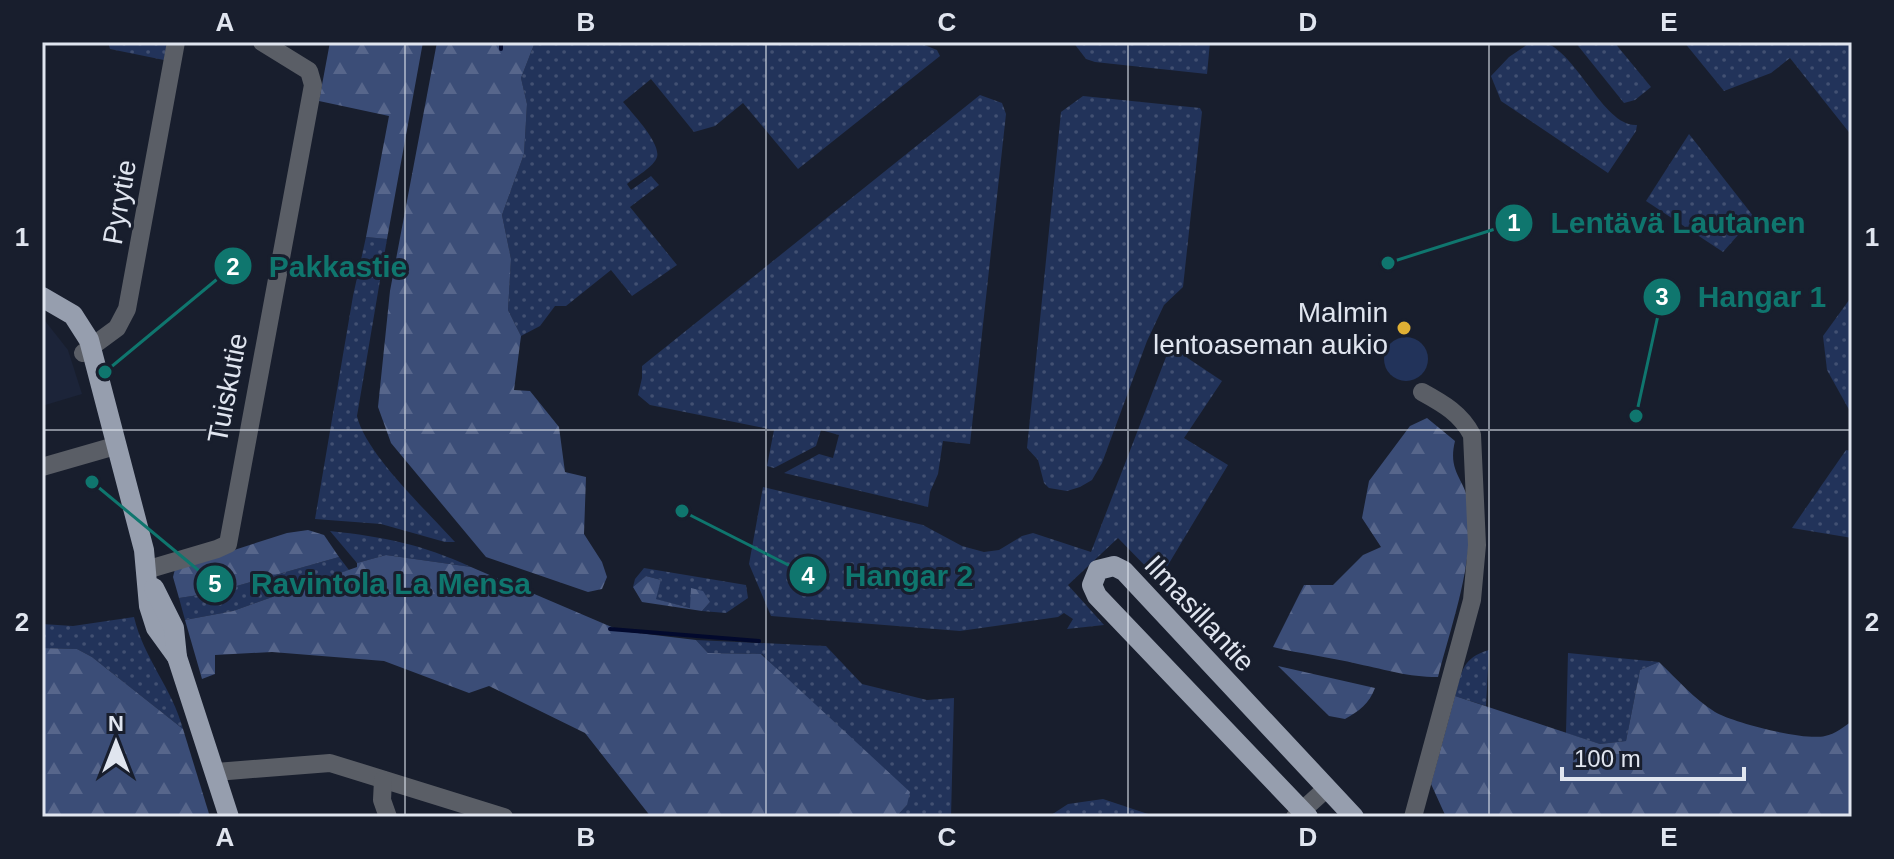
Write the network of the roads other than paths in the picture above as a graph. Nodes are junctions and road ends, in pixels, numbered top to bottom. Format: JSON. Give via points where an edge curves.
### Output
{"nodes":[{"id":1,"x":176,"y":42,"type":"edge"},
{"id":2,"x":262,"y":42,"type":"edge"},
{"id":3,"x":42,"y":297,"type":"edge"},
{"id":4,"x":87,"y":350,"type":"junction"},
{"id":5,"x":1422,"y":392,"type":"dead end"},
{"id":6,"x":115,"y":444,"type":"junction"},
{"id":7,"x":42,"y":467,"type":"edge"},
{"id":8,"x":146,"y":570,"type":"junction"},
{"id":9,"x":216,"y":772,"type":"junction"},
{"id":10,"x":383,"y":780,"type":"junction"},
{"id":11,"x":1327,"y":788,"type":"junction"},
{"id":12,"x":1302,"y":815,"type":"edge"},
{"id":13,"x":229,"y":817,"type":"edge"},
{"id":14,"x":388,"y":817,"type":"edge"},
{"id":15,"x":504,"y":817,"type":"edge"},
{"id":16,"x":1354,"y":817,"type":"edge"},
{"id":17,"x":1413,"y":817,"type":"edge"}],
"edges":[{"from":1,"to":4,"type":"street","name":"Pyrytie","via":[[127,309],[117,328]]},
{"from":2,"to":8,"type":"street","name":"Tuiskutie","via":[[309,71],[313,85],[228,544]]},
{"from":3,"to":4,"type":"main road","via":[[73,315]]},
{"from":4,"to":6,"type":"main road"},
{"from":5,"to":17,"type":"street","via":[[1454,411],[1472,435],[1477,545],[1472,600]]},
{"from":6,"to":7,"type":"street"},
{"from":6,"to":8,"type":"main road"},
{"from":8,"to":9,"type":"main road","via":[[174,628],[177,657]]},
{"from":9,"to":10,"type":"street","via":[[330,763]]},
{"from":9,"to":13,"type":"main road"},
{"from":10,"to":14,"type":"street"},
{"from":10,"to":15,"type":"street"},
{"from":11,"to":12,"type":"street"},
{"from":11,"to":12,"type":"main road","name":"Ilmasillantie","via":[[1124,571],[1114,566],[1098,570],[1092,585],[1097,596]]},
{"from":11,"to":16,"type":"main road","name":"Ilmasillantie"}]}
